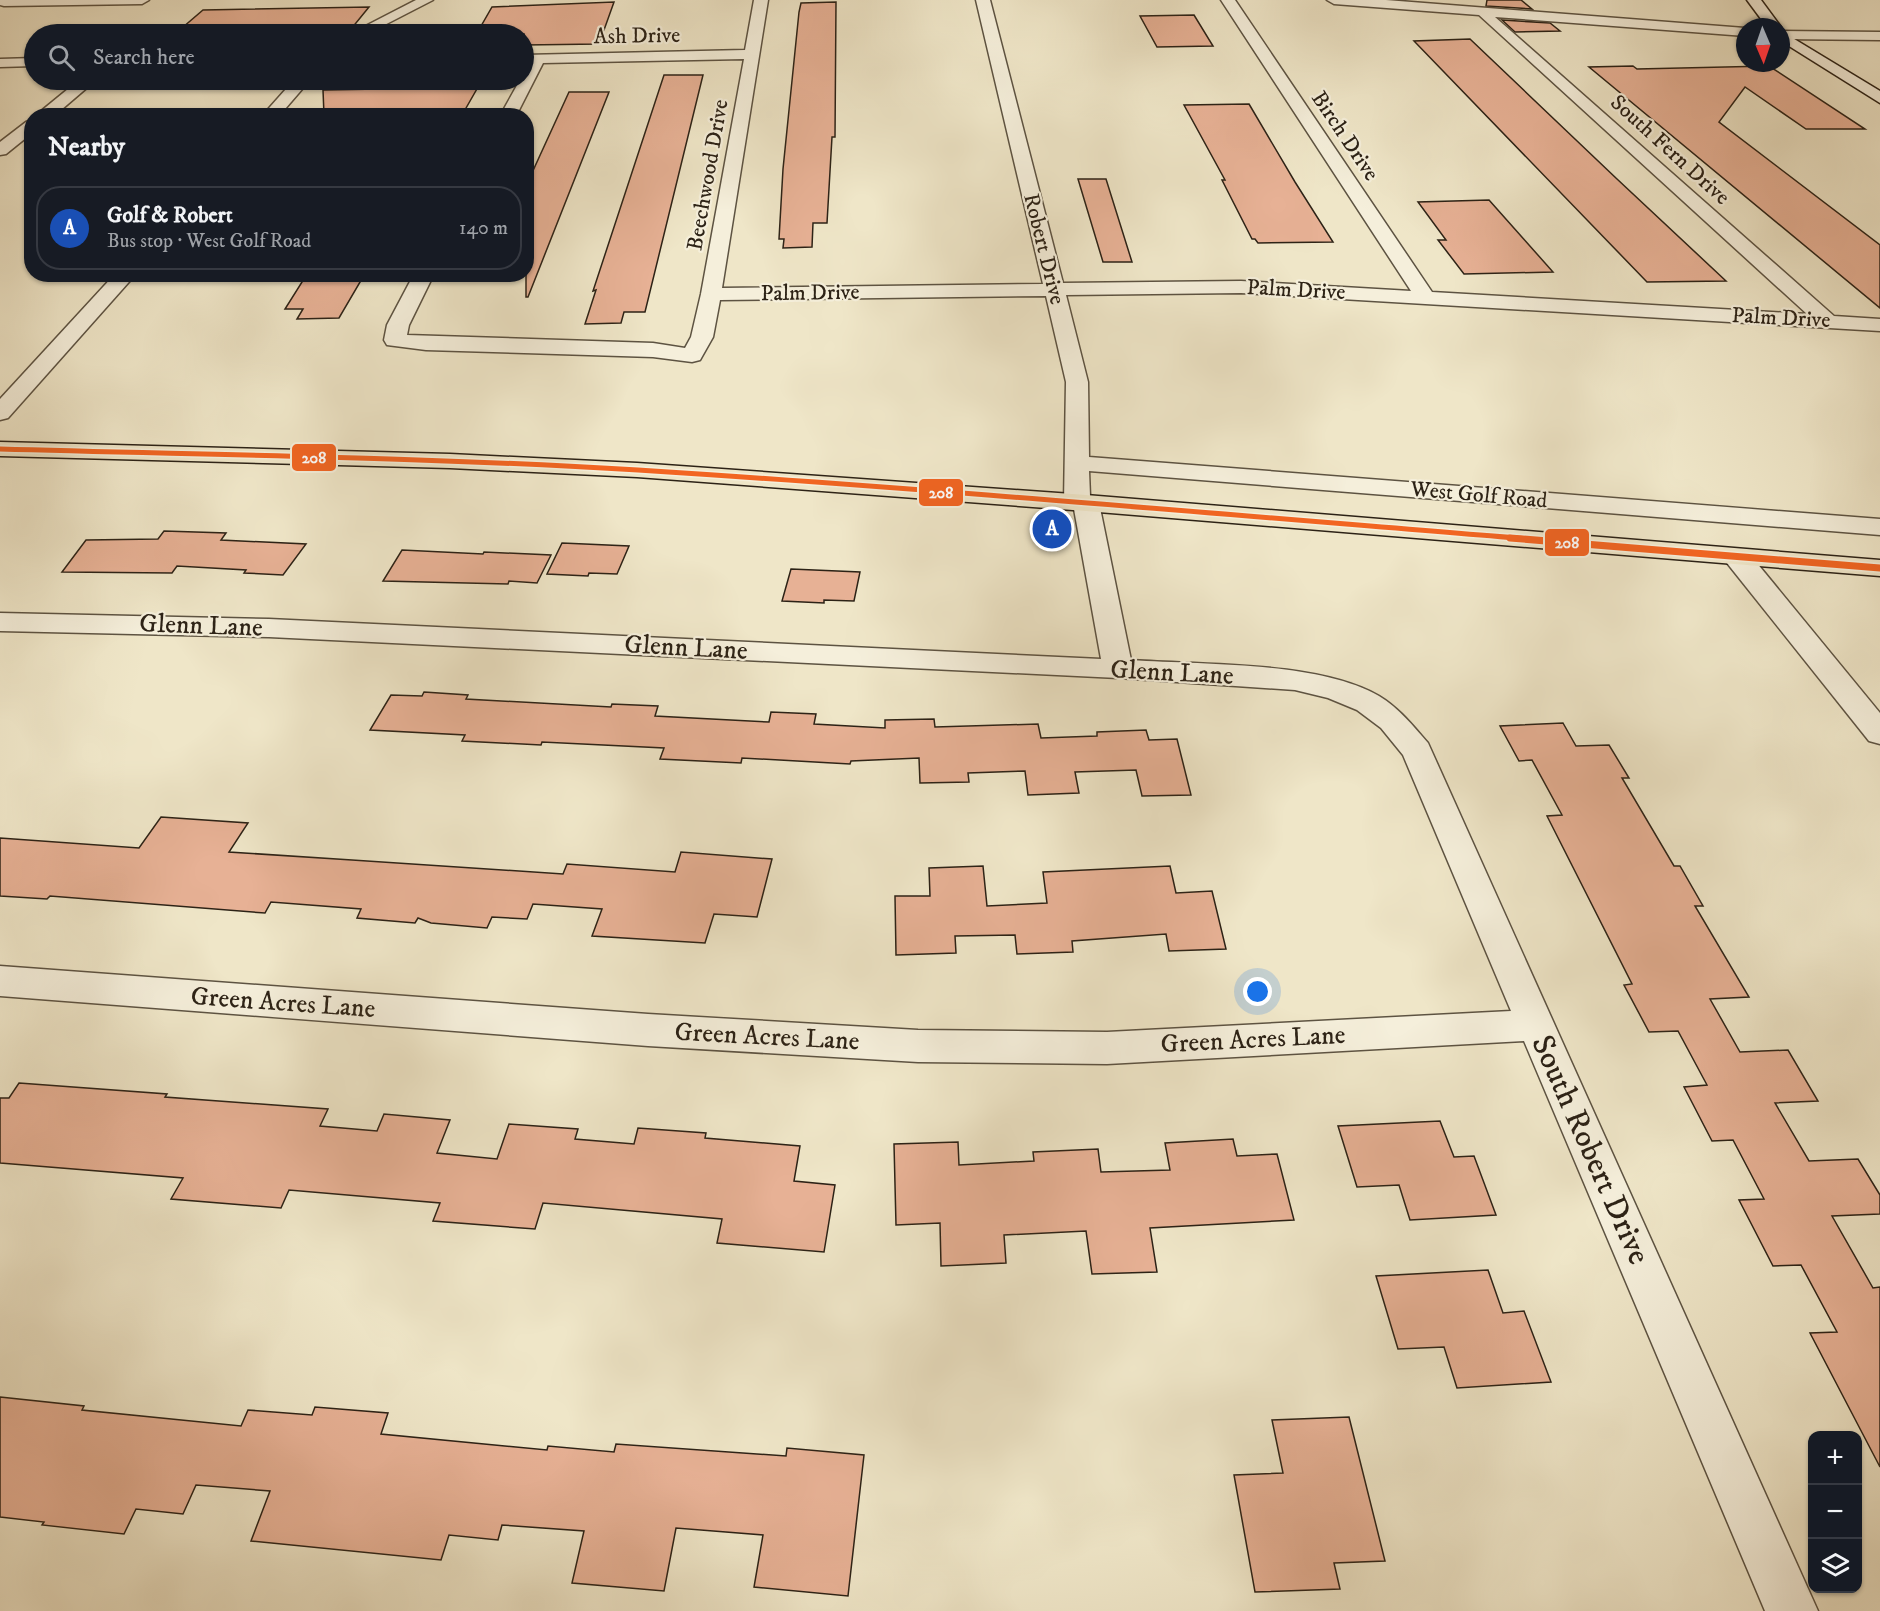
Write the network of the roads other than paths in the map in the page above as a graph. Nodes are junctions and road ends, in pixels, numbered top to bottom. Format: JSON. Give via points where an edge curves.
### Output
{"nodes":[{"id":1,"x":142,"y":0,"type":"edge"},
{"id":2,"x":426,"y":0,"type":"edge"},
{"id":3,"x":761,"y":0,"type":"edge"},
{"id":4,"x":983,"y":0,"type":"edge"},
{"id":5,"x":1228,"y":0,"type":"edge"},
{"id":6,"x":1334,"y":0,"type":"edge"},
{"id":7,"x":1538,"y":0,"type":"edge"},
{"id":8,"x":1754,"y":0,"type":"edge"},
{"id":9,"x":3,"y":2,"type":"edge"},
{"id":10,"x":1484,"y":11,"type":"junction"},
{"id":11,"x":1544,"y":15,"type":"junction"},
{"id":12,"x":1767,"y":18,"type":"edge"},
{"id":13,"x":377,"y":24,"type":"edge"},
{"id":14,"x":1736,"y":31,"type":"edge"},
{"id":15,"x":1790,"y":35,"type":"edge"},
{"id":16,"x":1880,"y":36,"type":"edge"},
{"id":17,"x":1790,"y":41,"type":"edge"},
{"id":18,"x":751,"y":54,"type":"junction"},
{"id":19,"x":534,"y":59,"type":"edge"},
{"id":20,"x":24,"y":62,"type":"edge"},
{"id":21,"x":0,"y":63,"type":"edge"},
{"id":22,"x":76,"y":90,"type":"edge"},
{"id":23,"x":293,"y":90,"type":"edge"},
{"id":24,"x":518,"y":90,"type":"edge"},
{"id":25,"x":1880,"y":98,"type":"edge"},
{"id":26,"x":53,"y":108,"type":"edge"},
{"id":27,"x":277,"y":108,"type":"edge"},
{"id":28,"x":511,"y":108,"type":"edge"},
{"id":29,"x":24,"y":131,"type":"edge"},
{"id":30,"x":0,"y":150,"type":"edge"},
{"id":31,"x":119,"y":282,"type":"edge"},
{"id":32,"x":420,"y":282,"type":"edge"},
{"id":33,"x":1054,"y":289,"type":"junction"},
{"id":34,"x":711,"y":294,"type":"junction"},
{"id":35,"x":1425,"y":297,"type":"junction"},
{"id":36,"x":1827,"y":321,"type":"junction"},
{"id":37,"x":1880,"y":325,"type":"edge"},
{"id":38,"x":0,"y":413,"type":"edge"},
{"id":39,"x":0,"y":449,"type":"edge"},
{"id":40,"x":1078,"y":463,"type":"junction"},
{"id":41,"x":1081,"y":502,"type":"junction"},
{"id":42,"x":1880,"y":527,"type":"edge"},
{"id":43,"x":1737,"y":557,"type":"junction"},
{"id":44,"x":1880,"y":568,"type":"edge"},
{"id":45,"x":0,"y":622,"type":"edge"},
{"id":46,"x":1118,"y":669,"type":"junction"},
{"id":47,"x":1368,"y":703,"type":"joint"},
{"id":48,"x":1880,"y":734,"type":"edge"},
{"id":49,"x":0,"y":981,"type":"edge"},
{"id":50,"x":1536,"y":1025,"type":"junction"},
{"id":51,"x":1792,"y":1611,"type":"edge"}],
"edges":[{"from":1,"to":9,"type":"street"},
{"from":2,"to":13,"type":"street"},
{"from":3,"to":18,"type":"street","name":"Beechwood Drive"},
{"from":4,"to":33,"type":"street","name":"Robert Drive"},
{"from":5,"to":35,"type":"street","name":"Birch Drive"},
{"from":6,"to":10,"type":"street"},
{"from":7,"to":11,"type":"street"},
{"from":8,"to":12,"type":"street"},
{"from":10,"to":11,"type":"street"},
{"from":10,"to":36,"type":"street","name":"South Fern Drive"},
{"from":11,"to":14,"type":"street"},
{"from":15,"to":16,"type":"street"},
{"from":17,"to":25,"type":"street"},
{"from":18,"to":19,"type":"street","name":"Ash Drive"},
{"from":18,"to":34,"type":"street","name":"Beechwood Drive"},
{"from":20,"to":21,"type":"street"},
{"from":22,"to":26,"type":"street"},
{"from":23,"to":27,"type":"street"},
{"from":24,"to":28,"type":"street"},
{"from":29,"to":30,"type":"street"},
{"from":31,"to":38,"type":"street"},
{"from":32,"to":34,"type":"street","name":"Beechwood Drive","via":[[398,325],[395,340],[653,350],[692,355],[702,337]]},
{"from":33,"to":34,"type":"street","name":"Palm Drive"},
{"from":33,"to":35,"type":"street","name":"Palm Drive","via":[[1241,286]]},
{"from":33,"to":40,"type":"street","name":"Robert Drive","via":[[1077,382]]},
{"from":35,"to":36,"type":"street","name":"Palm Drive"},
{"from":36,"to":37,"type":"street","name":"Palm Drive"},
{"from":39,"to":41,"type":"main road","name":"West Golf Road","via":[[614,469]]},
{"from":40,"to":41,"type":"street","name":"Robert Drive"},
{"from":40,"to":42,"type":"street","name":"West Golf Road"},
{"from":41,"to":43,"type":"main road","name":"West Golf Road"},
{"from":41,"to":46,"type":"street","name":"Robert Drive"},
{"from":43,"to":44,"type":"main road","name":"West Golf Road"},
{"from":43,"to":48,"type":"street"},
{"from":45,"to":46,"type":"street","name":"Glenn Lane","via":[[281,629]]},
{"from":46,"to":47,"type":"street","name":"Glenn Lane","via":[[1295,680],[1337,690]]},
{"from":47,"to":50,"type":"street","name":"South Robert Drive","via":[[1392,721],[1417,751]]},
{"from":49,"to":50,"type":"street","name":"Green Acres Lane","via":[[648,1030],[918,1046],[1107,1048]]},
{"from":50,"to":51,"type":"street","name":"South Robert Drive"}]}
